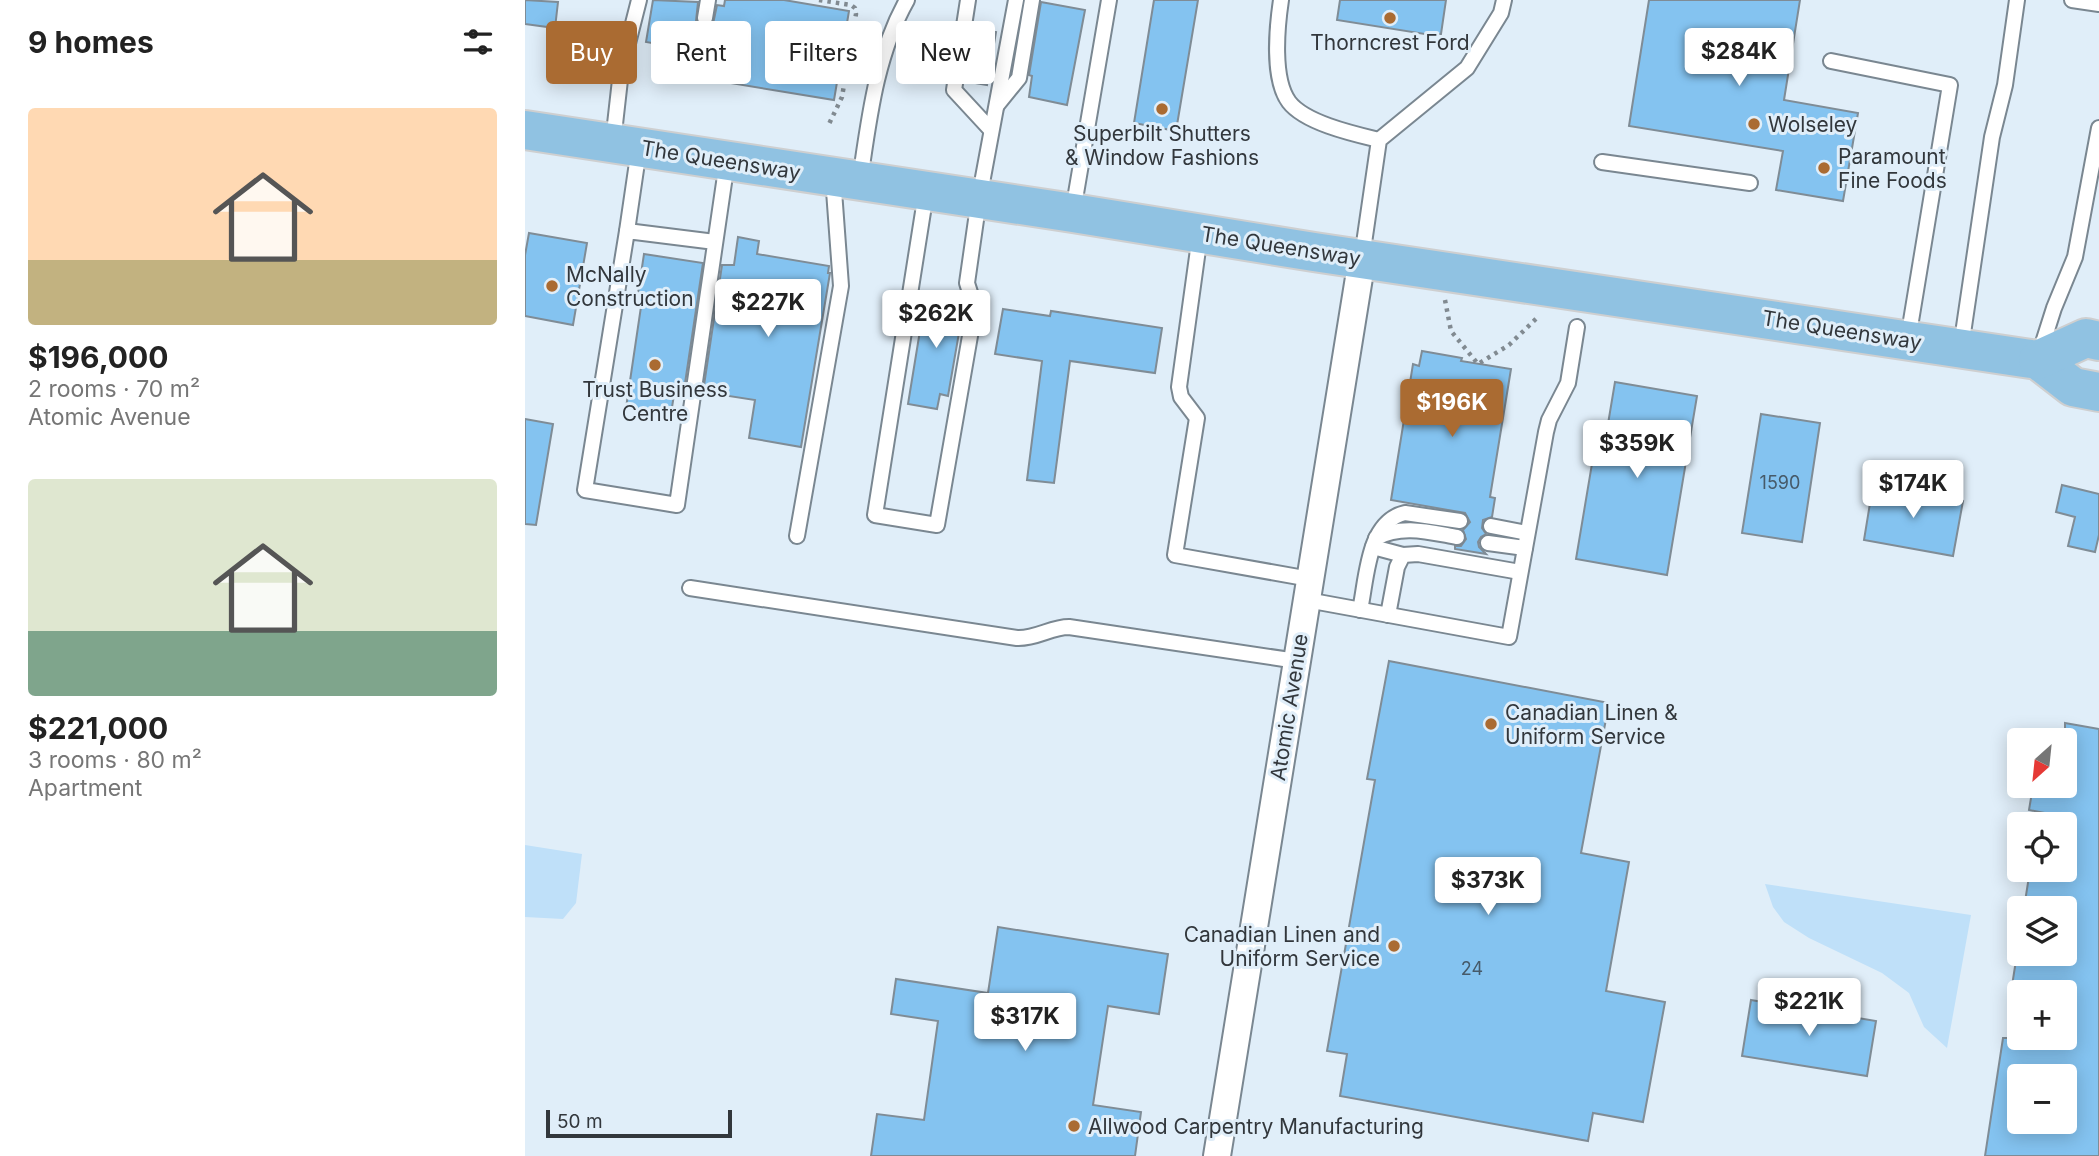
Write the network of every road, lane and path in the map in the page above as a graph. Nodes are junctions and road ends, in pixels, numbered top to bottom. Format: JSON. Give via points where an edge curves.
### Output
{"nodes":[{"id":1,"x":639,"y":0,"type":"edge"},
{"id":2,"x":708,"y":0,"type":"edge"},
{"id":3,"x":819,"y":0,"type":"edge"},
{"id":4,"x":907,"y":0,"type":"edge"},
{"id":5,"x":968,"y":0,"type":"edge"},
{"id":6,"x":1016,"y":0,"type":"edge"},
{"id":7,"x":1032,"y":0,"type":"edge"},
{"id":8,"x":1109,"y":0,"type":"edge"},
{"id":9,"x":1281,"y":0,"type":"edge"},
{"id":10,"x":1504,"y":0,"type":"edge"},
{"id":11,"x":2017,"y":0,"type":"edge"},
{"id":12,"x":2072,"y":0,"type":"edge"},
{"id":13,"x":2099,"y":4,"type":"edge"},
{"id":14,"x":705,"y":18,"type":"dead end"},
{"id":15,"x":1831,"y":61,"type":"dead end"},
{"id":16,"x":996,"y":107,"type":"junction"},
{"id":17,"x":829,"y":124,"type":"dead end"},
{"id":18,"x":2099,"y":128,"type":"edge"},
{"id":19,"x":991,"y":130,"type":"junction"},
{"id":20,"x":525,"y":131,"type":"edge"},
{"id":21,"x":1378,"y":140,"type":"junction"},
{"id":22,"x":626,"y":146,"type":"junction"},
{"id":23,"x":727,"y":161,"type":"junction"},
{"id":24,"x":1602,"y":162,"type":"dead end"},
{"id":25,"x":846,"y":179,"type":"junction"},
{"id":26,"x":1750,"y":184,"type":"dead end"},
{"id":27,"x":927,"y":191,"type":"junction"},
{"id":28,"x":979,"y":199,"type":"junction"},
{"id":29,"x":1073,"y":212,"type":"junction"},
{"id":30,"x":627,"y":231,"type":"junction"},
{"id":31,"x":1200,"y":233,"type":"junction"},
{"id":32,"x":715,"y":242,"type":"junction"},
{"id":33,"x":1362,"y":259,"type":"junction"},
{"id":34,"x":1438,"y":270,"type":"junction"},
{"id":35,"x":1567,"y":289,"type":"junction"},
{"id":36,"x":1577,"y":327,"type":"dead end"},
{"id":37,"x":1908,"y":340,"type":"junction"},
{"id":38,"x":2099,"y":341,"type":"edge"},
{"id":39,"x":1961,"y":348,"type":"junction"},
{"id":40,"x":2038,"y":360,"type":"junction"},
{"id":41,"x":2099,"y":392,"type":"edge"},
{"id":42,"x":1459,"y":521,"type":"dead end"},
{"id":43,"x":1490,"y":526,"type":"dead end"},
{"id":44,"x":1527,"y":533,"type":"junction"},
{"id":45,"x":797,"y":536,"type":"dead end"},
{"id":46,"x":1457,"y":537,"type":"dead end"},
{"id":47,"x":1488,"y":542,"type":"dead end"},
{"id":48,"x":1375,"y":543,"type":"junction"},
{"id":49,"x":1525,"y":548,"type":"junction"},
{"id":50,"x":1403,"y":555,"type":"junction"},
{"id":51,"x":1520,"y":572,"type":"junction"},
{"id":52,"x":689,"y":588,"type":"dead end"},
{"id":53,"x":1308,"y":589,"type":"junction"},
{"id":54,"x":1360,"y":610,"type":"junction"},
{"id":55,"x":1388,"y":615,"type":"junction"},
{"id":56,"x":1297,"y":661,"type":"junction"},
{"id":57,"x":1217,"y":1156,"type":"edge"}],
"edges":[{"from":1,"to":22,"type":"lane","via":[[621,71]]},
{"from":2,"to":14,"type":"lane"},
{"from":3,"to":17,"type":"path","via":[[851,5],[856,14],[842,97]]},
{"from":4,"to":25,"type":"lane","via":[[897,17]]},
{"from":5,"to":19,"type":"lane","via":[[954,89]]},
{"from":6,"to":16,"type":"lane"},
{"from":7,"to":16,"type":"lane","via":[[1019,78]]},
{"from":8,"to":29,"type":"lane"},
{"from":9,"to":21,"type":"lane","via":[[1279,79],[1289,103],[1324,124]]},
{"from":10,"to":21,"type":"lane","via":[[1501,13],[1467,68]]},
{"from":11,"to":39,"type":"lane"},
{"from":12,"to":13,"type":"lane"},
{"from":15,"to":37,"type":"lane","via":[[1950,85]]},
{"from":16,"to":19,"type":"lane"},
{"from":18,"to":40,"type":"lane","via":[[2075,257]]},
{"from":19,"to":28,"type":"lane"},
{"from":20,"to":22,"type":"main road","name":"The Queensway"},
{"from":21,"to":33,"type":"lane"},
{"from":22,"to":23,"type":"main road","name":"The Queensway"},
{"from":22,"to":30,"type":"lane"},
{"from":23,"to":25,"type":"main road","name":"The Queensway"},
{"from":23,"to":32,"type":"lane"},
{"from":24,"to":26,"type":"lane"},
{"from":25,"to":27,"type":"main road","name":"The Queensway"},
{"from":25,"to":45,"type":"lane","via":[[841,286]]},
{"from":27,"to":28,"type":"main road","name":"The Queensway"},
{"from":27,"to":28,"type":"lane","via":[[875,515],[937,525],[974,313],[967,283]]},
{"from":28,"to":29,"type":"main road","name":"The Queensway"},
{"from":29,"to":31,"type":"main road","name":"The Queensway"},
{"from":30,"to":32,"type":"lane"},
{"from":30,"to":32,"type":"lane","via":[[585,490],[677,505]]},
{"from":31,"to":33,"type":"main road","name":"The Queensway"},
{"from":31,"to":53,"type":"lane","via":[[1179,387],[1197,418],[1175,555]]},
{"from":33,"to":34,"type":"main road","name":"The Queensway"},
{"from":33,"to":53,"type":"street","name":"Atomic Avenue"},
{"from":34,"to":35,"type":"main road","name":"The Queensway"},
{"from":34,"to":35,"type":"path","via":[[1451,331],[1478,364],[1509,345]]},
{"from":35,"to":37,"type":"main road","name":"The Queensway"},
{"from":36,"to":44,"type":"lane","via":[[1568,383],[1546,432]]},
{"from":37,"to":39,"type":"main road","name":"The Queensway"},
{"from":38,"to":40,"type":"main road","via":[[2086,338]]},
{"from":39,"to":40,"type":"main road","name":"The Queensway"},
{"from":40,"to":41,"type":"main road","name":"The Queensway","via":[[2073,387]]},
{"from":42,"to":48,"type":"lane","via":[[1397,515],[1385,523]]},
{"from":43,"to":44,"type":"lane"},
{"from":44,"to":49,"type":"lane"},
{"from":46,"to":48,"type":"lane","via":[[1402,530],[1384,533]]},
{"from":47,"to":49,"type":"lane"},
{"from":48,"to":50,"type":"lane"},
{"from":48,"to":54,"type":"lane"},
{"from":49,"to":51,"type":"lane"},
{"from":50,"to":51,"type":"lane"},
{"from":50,"to":55,"type":"lane"},
{"from":51,"to":55,"type":"lane","via":[[1509,637]]},
{"from":52,"to":56,"type":"lane","via":[[1017,638],[1069,627]]},
{"from":53,"to":54,"type":"lane"},
{"from":53,"to":56,"type":"street","name":"Atomic Avenue"},
{"from":54,"to":55,"type":"lane"},
{"from":56,"to":57,"type":"street","name":"Atomic Avenue"}]}
